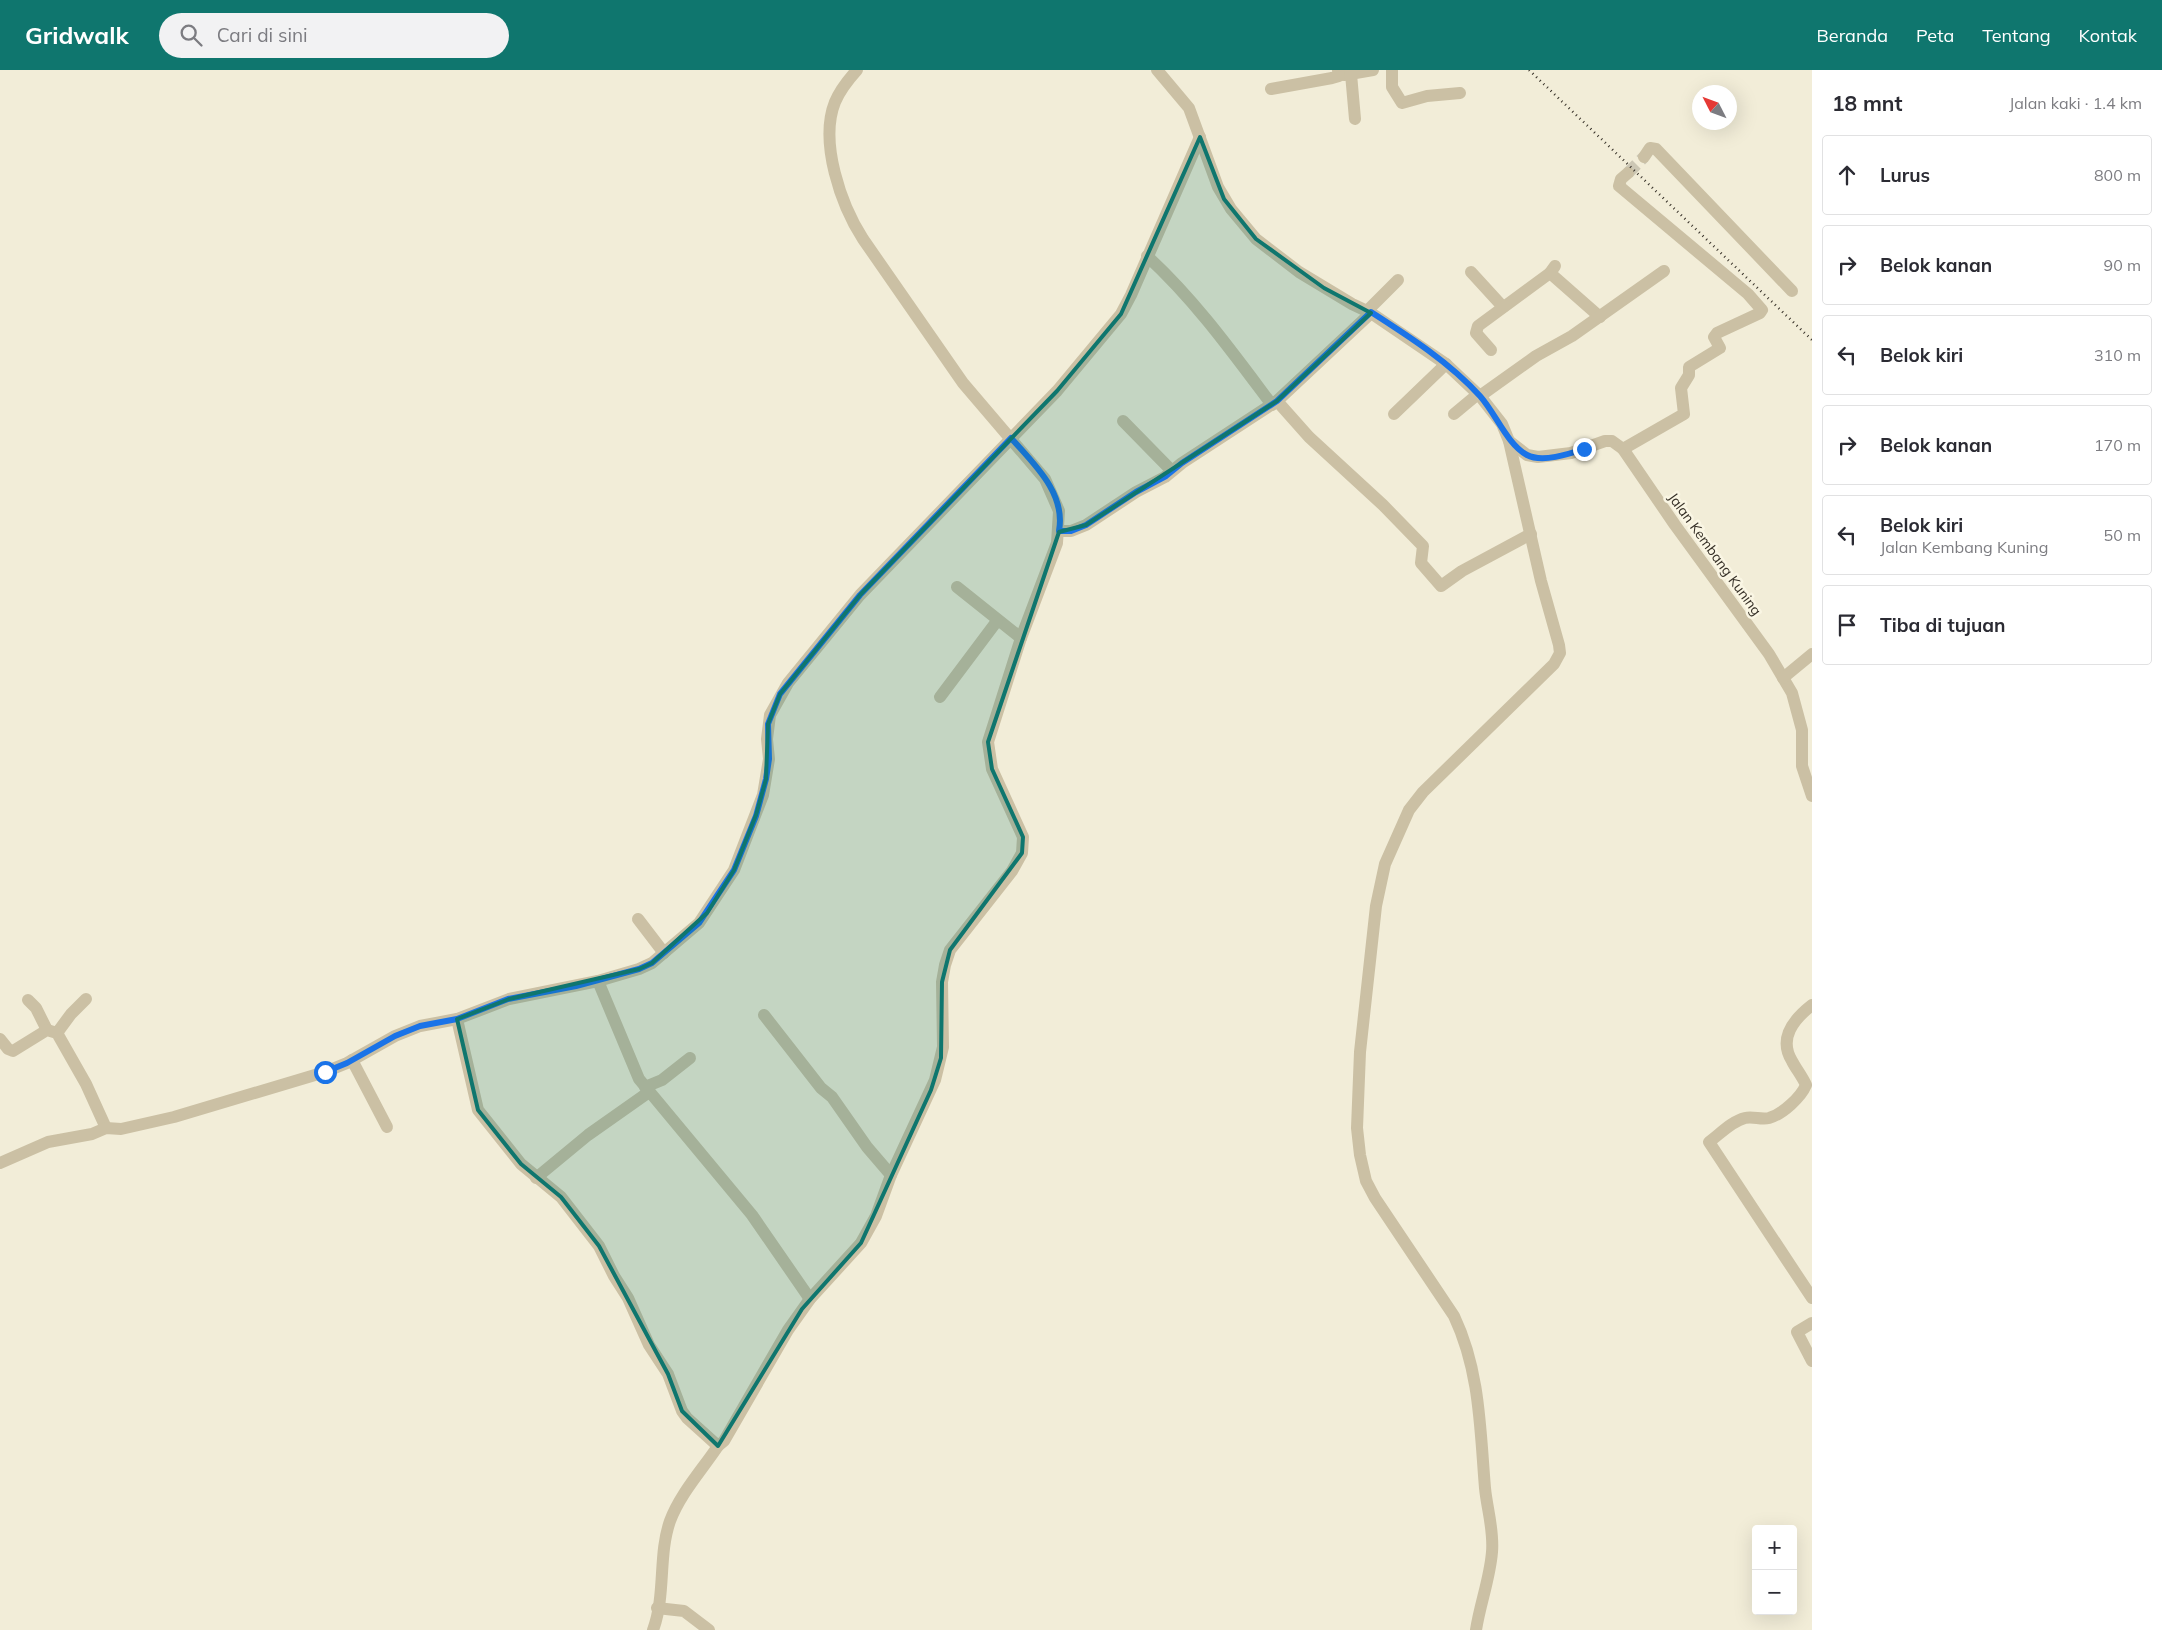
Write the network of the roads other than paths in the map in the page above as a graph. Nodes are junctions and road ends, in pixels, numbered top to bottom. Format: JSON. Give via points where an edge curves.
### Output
{"nodes":[{"id":1,"x":856,"y":70,"type":"edge"},
{"id":2,"x":1157,"y":70,"type":"edge"},
{"id":3,"x":1373,"y":70,"type":"edge"},
{"id":4,"x":1395,"y":70,"type":"edge"},
{"id":5,"x":1343,"y":73,"type":"edge"},
{"id":6,"x":1271,"y":90,"type":"dead end"},
{"id":7,"x":1460,"y":93,"type":"dead end"},
{"id":8,"x":1355,"y":119,"type":"dead end"},
{"id":9,"x":1200,"y":137,"type":"junction"},
{"id":10,"x":1644,"y":157,"type":"tunnel mouth"},
{"id":11,"x":1628,"y":173,"type":"tunnel mouth"},
{"id":12,"x":1148,"y":256,"type":"junction"},
{"id":13,"x":1664,"y":271,"type":"dead end"},
{"id":14,"x":1471,"y":272,"type":"dead end"},
{"id":15,"x":1398,"y":280,"type":"dead end"},
{"id":16,"x":1792,"y":291,"type":"dead end"},
{"id":17,"x":1504,"y":307,"type":"junction"},
{"id":18,"x":1369,"y":312,"type":"junction"},
{"id":19,"x":1600,"y":317,"type":"junction"},
{"id":20,"x":1491,"y":350,"type":"dead end"},
{"id":21,"x":1446,"y":364,"type":"junction"},
{"id":22,"x":1479,"y":395,"type":"junction"},
{"id":23,"x":1274,"y":403,"type":"junction"},
{"id":24,"x":1394,"y":414,"type":"dead end"},
{"id":25,"x":1454,"y":414,"type":"dead end"},
{"id":26,"x":1123,"y":421,"type":"dead end"},
{"id":27,"x":1011,"y":438,"type":"junction"},
{"id":28,"x":1509,"y":441,"type":"junction"},
{"id":29,"x":1623,"y":449,"type":"junction"},
{"id":30,"x":1172,"y":471,"type":"junction"},
{"id":31,"x":1059,"y":531,"type":"junction"},
{"id":32,"x":1531,"y":534,"type":"junction"},
{"id":33,"x":957,"y":587,"type":"dead end"},
{"id":34,"x":997,"y":621,"type":"junction"},
{"id":35,"x":1021,"y":638,"type":"junction"},
{"id":36,"x":1812,"y":654,"type":"edge"},
{"id":37,"x":1783,"y":678,"type":"junction"},
{"id":38,"x":940,"y":697,"type":"dead end"},
{"id":39,"x":1812,"y":796,"type":"edge"},
{"id":40,"x":638,"y":919,"type":"dead end"},
{"id":41,"x":664,"y":953,"type":"junction"},
{"id":42,"x":598,"y":980,"type":"junction"},
{"id":43,"x":28,"y":1000,"type":"dead end"},
{"id":44,"x":86,"y":1000,"type":"dead end"},
{"id":45,"x":1812,"y":1005,"type":"edge"},
{"id":46,"x":764,"y":1015,"type":"dead end"},
{"id":47,"x":457,"y":1019,"type":"junction"},
{"id":48,"x":52,"y":1032,"type":"junction"},
{"id":49,"x":0,"y":1039,"type":"edge"},
{"id":50,"x":690,"y":1058,"type":"dead end"},
{"id":51,"x":352,"y":1060,"type":"junction"},
{"id":52,"x":647,"y":1090,"type":"junction"},
{"id":53,"x":387,"y":1127,"type":"dead end"},
{"id":54,"x":106,"y":1128,"type":"junction"},
{"id":55,"x":0,"y":1163,"type":"edge"},
{"id":56,"x":891,"y":1175,"type":"junction"},
{"id":57,"x":536,"y":1178,"type":"junction"},
{"id":58,"x":1812,"y":1298,"type":"edge"},
{"id":59,"x":810,"y":1299,"type":"junction"},
{"id":60,"x":1812,"y":1323,"type":"edge"},
{"id":61,"x":1812,"y":1361,"type":"edge"},
{"id":62,"x":718,"y":1446,"type":"junction"},
{"id":63,"x":657,"y":1608,"type":"junction"},
{"id":64,"x":653,"y":1630,"type":"edge"},
{"id":65,"x":709,"y":1630,"type":"edge"},
{"id":66,"x":1476,"y":1630,"type":"edge"}],
"edges":[{"from":1,"to":27,"type":"street","via":[[838,94],[830,120],[831,158],[850,216],[952,368]]},
{"from":2,"to":9,"type":"street","via":[[1189,108]]},
{"from":3,"to":5,"type":"street"},
{"from":4,"to":7,"type":"street","via":[[1392,87],[1402,103],[1427,96]]},
{"from":5,"to":6,"type":"street"},
{"from":5,"to":8,"type":"street"},
{"from":9,"to":12,"type":"street"},
{"from":9,"to":18,"type":"street","via":[[1224,199],[1256,239],[1299,272]]},
{"from":10,"to":16,"type":"street","via":[[1650,148],[1656,148]]},
{"from":11,"to":29,"type":"street","via":[[1621,179],[1620,186],[1742,289],[1762,310],[1717,333],[1714,337],[1720,348],[1689,367],[1689,375],[1681,388],[1684,414]]},
{"from":12,"to":23,"type":"street","via":[[1204,316]]},
{"from":12,"to":27,"type":"street","via":[[1120,314],[1057,391]]},
{"from":13,"to":19,"type":"street"},
{"from":14,"to":17,"type":"street"},
{"from":15,"to":18,"type":"street"},
{"from":17,"to":19,"type":"street","via":[[1552,269]]},
{"from":17,"to":20,"type":"street","via":[[1476,330]]},
{"from":18,"to":21,"type":"street"},
{"from":18,"to":23,"type":"street"},
{"from":19,"to":22,"type":"street"},
{"from":21,"to":22,"type":"street"},
{"from":21,"to":24,"type":"street"},
{"from":22,"to":25,"type":"street"},
{"from":22,"to":28,"type":"street","via":[[1502,424]]},
{"from":23,"to":30,"type":"street"},
{"from":23,"to":32,"type":"street","via":[[1423,546],[1421,563],[1441,586]]},
{"from":26,"to":30,"type":"street"},
{"from":27,"to":31,"type":"street","via":[[1051,489],[1059,511]]},
{"from":27,"to":41,"type":"street","via":[[860,595],[780,694],[768,724],[769,759],[763,795],[737,863],[707,913]]},
{"from":28,"to":29,"type":"street","via":[[1527,455],[1538,457],[1571,453],[1605,441],[1612,441]]},
{"from":28,"to":32,"type":"street"},
{"from":29,"to":37,"type":"street","name":"Jalan Kembang Kuning"},
{"from":30,"to":31,"type":"street","via":[[1079,529]]},
{"from":31,"to":35,"type":"street"},
{"from":32,"to":66,"type":"street","via":[[1560,653],[1554,664],[1423,792],[1401,826],[1385,864],[1376,906],[1362,1017],[1357,1110],[1366,1181],[1454,1316],[1465,1341],[1478,1394],[1486,1499],[1491,1522],[1491,1559]]},
{"from":33,"to":34,"type":"street"},
{"from":34,"to":35,"type":"street"},
{"from":34,"to":38,"type":"street"},
{"from":35,"to":56,"type":"street","via":[[988,742],[992,769],[1023,838],[1022,853],[1012,871],[950,950],[942,982],[941,1058],[931,1090]]},
{"from":36,"to":37,"type":"street"},
{"from":37,"to":39,"type":"street","name":"Jalan Kembang Kuning","via":[[1798,711],[1802,730],[1802,766]]},
{"from":40,"to":41,"type":"street"},
{"from":41,"to":42,"type":"street","via":[[639,969]]},
{"from":42,"to":47,"type":"street","via":[[508,999]]},
{"from":42,"to":52,"type":"street","via":[[627,1052]]},
{"from":43,"to":48,"type":"street"},
{"from":44,"to":48,"type":"street"},
{"from":45,"to":58,"type":"street","via":[[1793,1022],[1787,1038],[1788,1053],[1806,1085],[1803,1092],[1769,1118],[1746,1118],[1709,1142]]},
{"from":46,"to":56,"type":"street","via":[[821,1088],[832,1096]]},
{"from":47,"to":51,"type":"street","via":[[408,1030]]},
{"from":47,"to":57,"type":"street","via":[[478,1110]]},
{"from":48,"to":49,"type":"street","via":[[13,1051]]},
{"from":48,"to":54,"type":"street","via":[[86,1084]]},
{"from":50,"to":52,"type":"street"},
{"from":51,"to":53,"type":"street"},
{"from":51,"to":54,"type":"street","via":[[325,1072],[174,1118],[121,1129]]},
{"from":52,"to":57,"type":"street"},
{"from":52,"to":59,"type":"street","via":[[752,1215]]},
{"from":54,"to":55,"type":"street","via":[[42,1144]]},
{"from":56,"to":59,"type":"street","via":[[876,1216],[861,1243]]},
{"from":57,"to":62,"type":"street","via":[[561,1197],[598,1246],[668,1374],[682,1411]]},
{"from":59,"to":62,"type":"street"},
{"from":60,"to":61,"type":"street","via":[[1798,1332]]},
{"from":62,"to":63,"type":"street","via":[[681,1499],[670,1522]]},
{"from":63,"to":64,"type":"street"},
{"from":63,"to":65,"type":"street","via":[[684,1611]]}]}
